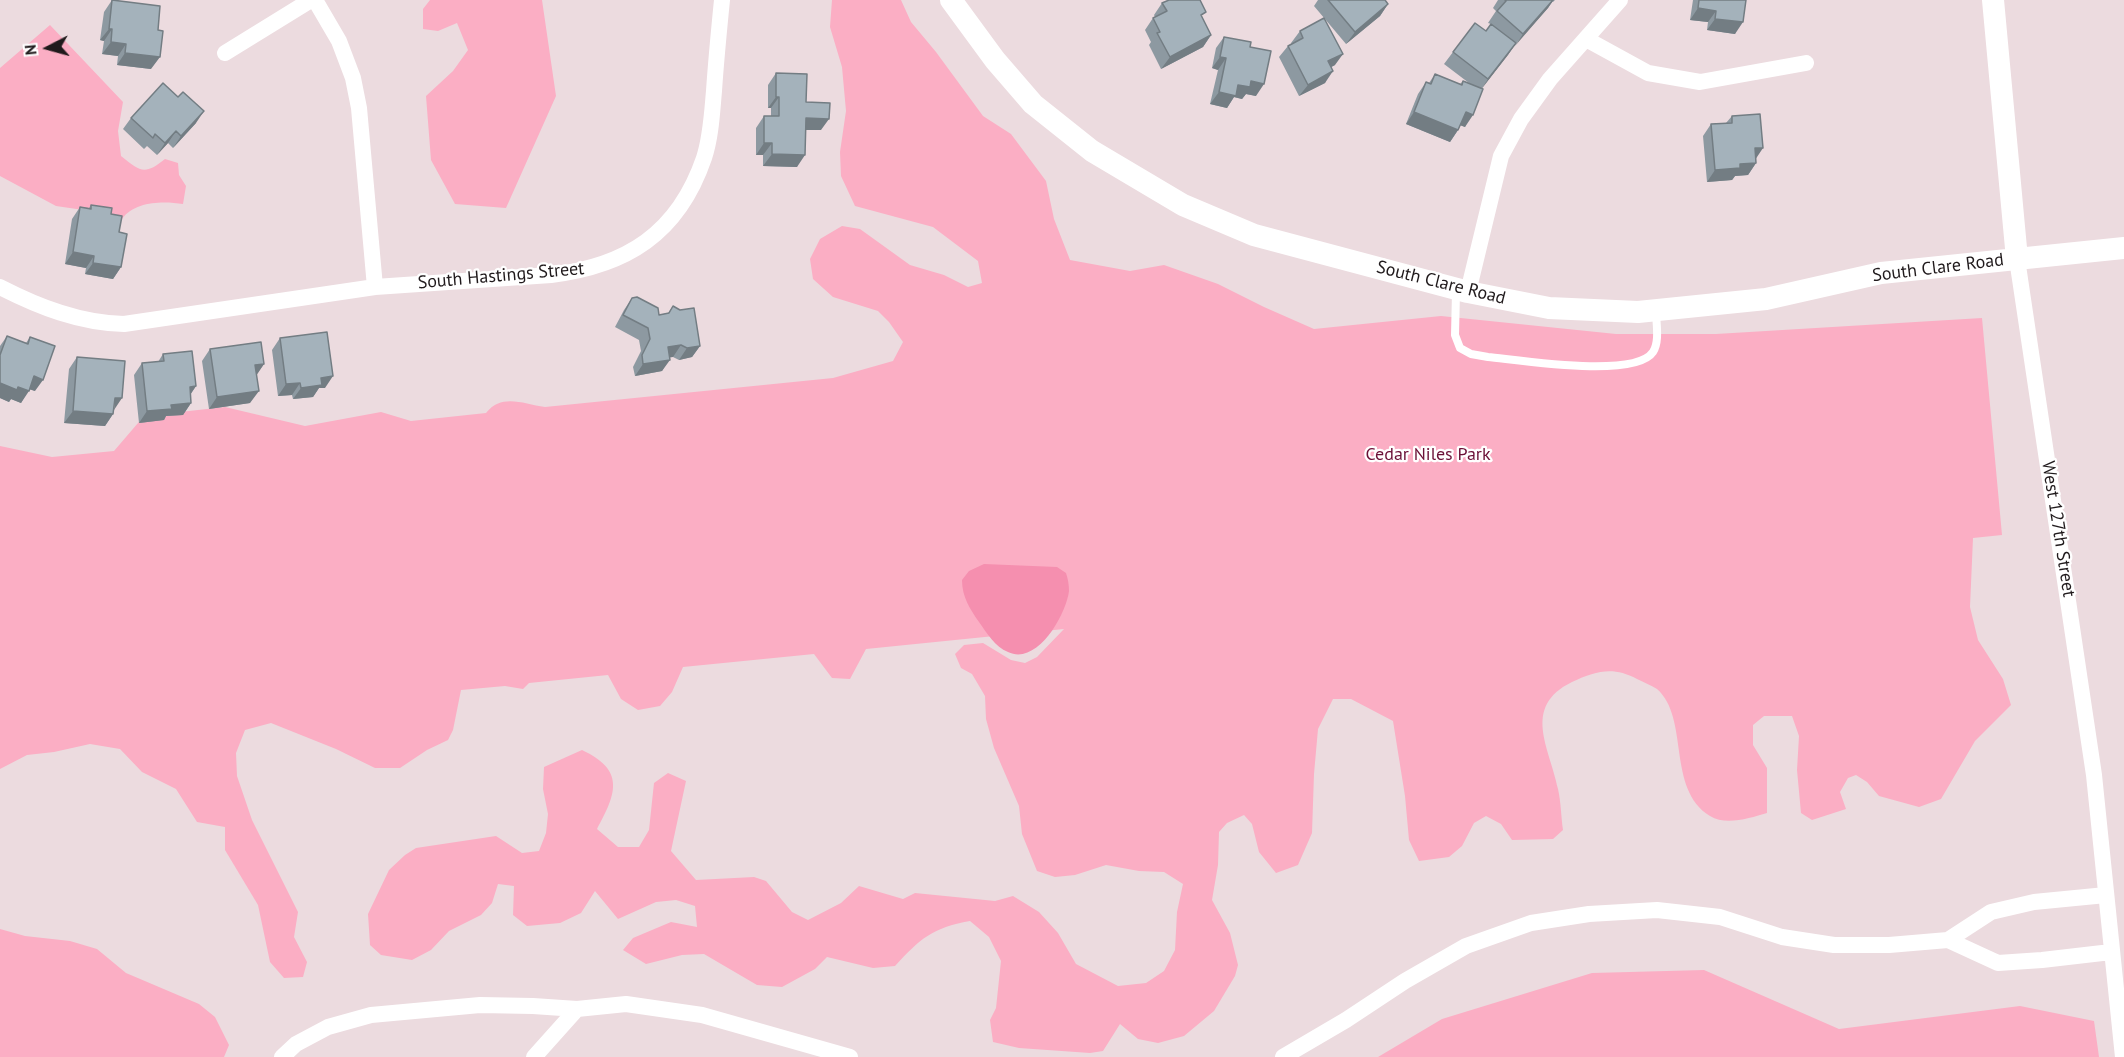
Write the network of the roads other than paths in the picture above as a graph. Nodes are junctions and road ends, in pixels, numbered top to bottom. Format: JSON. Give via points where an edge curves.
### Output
{"nodes":[{"id":1,"x":313,"y":0,"type":"edge"},
{"id":2,"x":722,"y":0,"type":"edge"},
{"id":3,"x":951,"y":0,"type":"edge"},
{"id":4,"x":1620,"y":0,"type":"edge"},
{"id":5,"x":1994,"y":0,"type":"edge"},
{"id":6,"x":1586,"y":39,"type":"junction"},
{"id":7,"x":225,"y":53,"type":"dead end"},
{"id":8,"x":1806,"y":63,"type":"dead end"},
{"id":9,"x":2124,"y":248,"type":"edge"},
{"id":10,"x":2017,"y":259,"type":"junction"},
{"id":11,"x":0,"y":287,"type":"edge"},
{"id":12,"x":375,"y":287,"type":"junction"},
{"id":13,"x":1463,"y":290,"type":"junction"},
{"id":14,"x":1656,"y":311,"type":"junction"},
{"id":15,"x":2106,"y":895,"type":"junction"},
{"id":16,"x":1948,"y":940,"type":"junction"},
{"id":17,"x":2112,"y":952,"type":"junction"},
{"id":18,"x":578,"y":1009,"type":"junction"},
{"id":19,"x":282,"y":1057,"type":"edge"},
{"id":20,"x":534,"y":1057,"type":"edge"},
{"id":21,"x":850,"y":1057,"type":"edge"},
{"id":22,"x":1283,"y":1057,"type":"edge"},
{"id":23,"x":2123,"y":1057,"type":"edge"}],
"edges":[{"from":1,"to":7,"type":"street"},
{"from":1,"to":12,"type":"street","via":[[339,41],[353,78]]},
{"from":2,"to":12,"type":"street","name":"South Hastings Street","via":[[704,157],[692,185],[660,231],[638,248],[579,272]]},
{"from":3,"to":13,"type":"street","name":"South Clare Road","via":[[1033,104],[1092,151],[1183,205],[1254,235]]},
{"from":4,"to":6,"type":"street"},
{"from":5,"to":10,"type":"street","name":"West 127th Street"},
{"from":6,"to":8,"type":"street","via":[[1648,73],[1700,82]]},
{"from":6,"to":13,"type":"street","via":[[1521,118],[1502,156]]},
{"from":9,"to":10,"type":"street","name":"South Clare Road"},
{"from":10,"to":14,"type":"street","name":"South Clare Road","via":[[1881,273],[1766,299]]},
{"from":10,"to":15,"type":"street","name":"West 127th Street","via":[[2094,775]]},
{"from":11,"to":12,"type":"street","name":"South Hastings Street","via":[[58,312],[124,324]]},
{"from":13,"to":14,"type":"street","name":"South Clare Road","via":[[1550,308]]},
{"from":13,"to":14,"type":"lane","via":[[1455,335],[1460,348],[1488,357],[1598,367],[1630,365],[1653,352]]},
{"from":15,"to":16,"type":"street","via":[[2034,902],[1990,912]]},
{"from":15,"to":17,"type":"street","name":"West 127th Street"},
{"from":16,"to":17,"type":"street","via":[[1998,963]]},
{"from":16,"to":22,"type":"street","via":[[1834,945],[1782,937],[1720,917],[1657,910],[1531,923],[1466,946]]},
{"from":17,"to":23,"type":"street","name":"West 127th Street"},
{"from":18,"to":19,"type":"street","via":[[480,1005],[371,1015],[328,1027],[296,1044]]},
{"from":18,"to":20,"type":"street"},
{"from":18,"to":21,"type":"street","via":[[626,1004],[702,1015]]}]}
